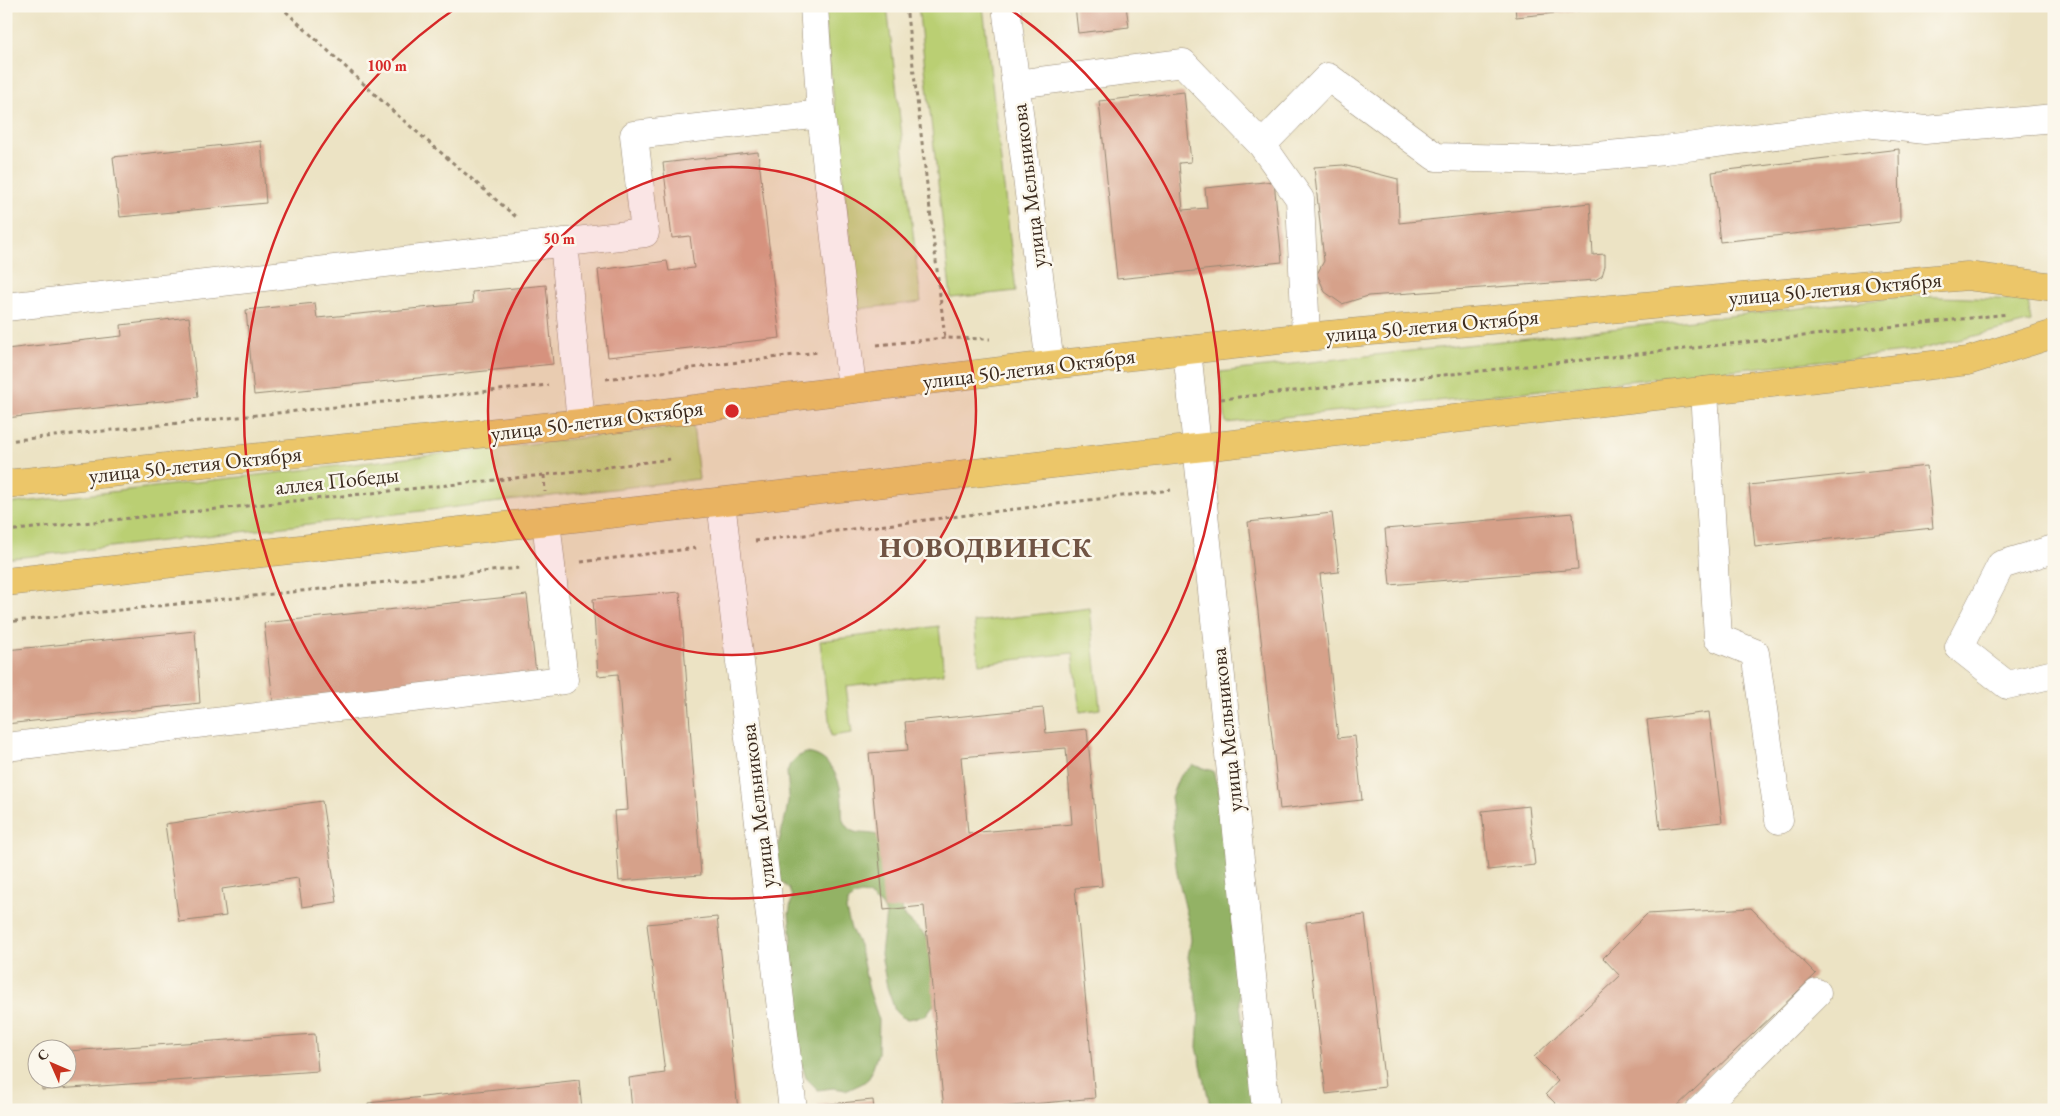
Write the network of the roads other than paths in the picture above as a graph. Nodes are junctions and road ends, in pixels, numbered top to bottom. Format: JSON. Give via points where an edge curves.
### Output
{"nodes":[{"id":1,"x":814,"y":6,"type":"edge"},
{"id":2,"x":1006,"y":6,"type":"edge"},
{"id":3,"x":1016,"y":84,"type":"junction"},
{"id":4,"x":821,"y":114,"type":"junction"},
{"id":5,"x":2054,"y":118,"type":"edge"},
{"id":6,"x":1262,"y":145,"type":"junction"},
{"id":7,"x":564,"y":242,"type":"junction"},
{"id":8,"x":2054,"y":287,"type":"edge"},
{"id":9,"x":6,"y":307,"type":"edge"},
{"id":10,"x":2054,"y":334,"type":"edge"},
{"id":11,"x":1306,"y":337,"type":"junction"},
{"id":12,"x":1187,"y":350,"type":"junction"},
{"id":13,"x":1050,"y":365,"type":"junction"},
{"id":14,"x":852,"y":389,"type":"junction"},
{"id":15,"x":1704,"y":391,"type":"junction"},
{"id":16,"x":581,"y":423,"type":"junction"},
{"id":17,"x":1197,"y":448,"type":"junction"},
{"id":18,"x":6,"y":484,"type":"edge"},
{"id":19,"x":721,"y":502,"type":"junction"},
{"id":20,"x":546,"y":521,"type":"junction"},
{"id":21,"x":2054,"y":549,"type":"edge"},
{"id":22,"x":6,"y":582,"type":"edge"},
{"id":23,"x":2054,"y":674,"type":"edge"},
{"id":24,"x":6,"y":747,"type":"edge"},
{"id":25,"x":1779,"y":820,"type":"dead end"},
{"id":26,"x":1817,"y":993,"type":"dead end"},
{"id":27,"x":793,"y":1110,"type":"edge"},
{"id":28,"x":1266,"y":1110,"type":"edge"},
{"id":29,"x":1700,"y":1110,"type":"edge"}],
"edges":[{"from":1,"to":4,"type":"street"},
{"from":2,"to":3,"type":"street","name":"улица Мельникова"},
{"from":3,"to":6,"type":"street","via":[[1183,63]]},
{"from":3,"to":13,"type":"street","name":"улица Мельникова"},
{"from":4,"to":7,"type":"street","via":[[634,135],[645,233]]},
{"from":4,"to":14,"type":"street"},
{"from":5,"to":6,"type":"street","via":[[1925,130],[1866,123],[1665,150],[1550,160],[1436,157],[1328,77]]},
{"from":6,"to":11,"type":"street","via":[[1300,199]]},
{"from":7,"to":9,"type":"street"},
{"from":7,"to":16,"type":"street"},
{"from":8,"to":11,"type":"main road","name":"улица 50-летия Октября","via":[[1967,276]]},
{"from":10,"to":15,"type":"main road","via":[[1968,361]]},
{"from":11,"to":12,"type":"main road","name":"улица 50-летия Октября"},
{"from":12,"to":13,"type":"main road","name":"улица 50-летия Октября"},
{"from":12,"to":17,"type":"street","name":"улица Мельникова"},
{"from":13,"to":14,"type":"main road","name":"улица 50-летия Октября"},
{"from":14,"to":16,"type":"main road","name":"улица 50-летия Октября"},
{"from":15,"to":17,"type":"main road"},
{"from":15,"to":25,"type":"street","via":[[1718,638],[1755,653]]},
{"from":16,"to":18,"type":"main road","name":"улица 50-летия Октября"},
{"from":17,"to":19,"type":"main road"},
{"from":17,"to":28,"type":"street","name":"улица Мельникова"},
{"from":19,"to":20,"type":"main road"},
{"from":19,"to":27,"type":"street","name":"улица Мельникова"},
{"from":20,"to":22,"type":"main road"},
{"from":20,"to":24,"type":"street","via":[[564,680]]},
{"from":21,"to":23,"type":"street","via":[[2001,565],[1959,647],[2007,685]]},
{"from":26,"to":29,"type":"street"}]}
